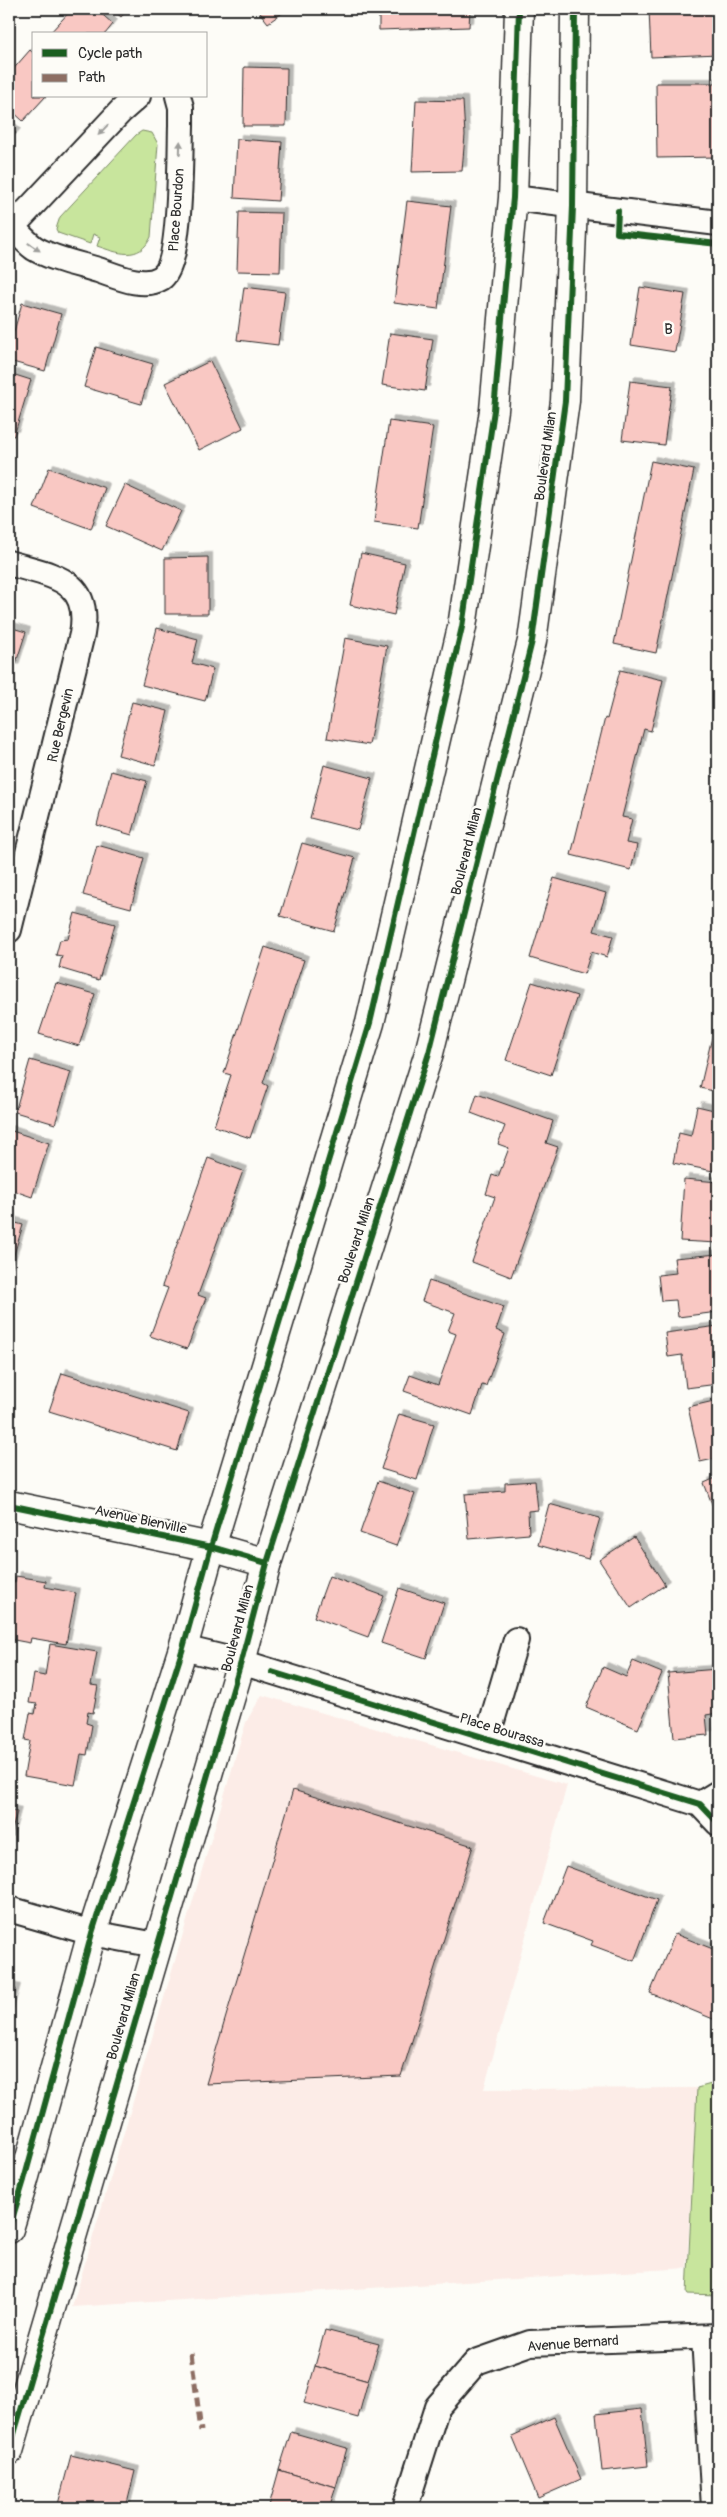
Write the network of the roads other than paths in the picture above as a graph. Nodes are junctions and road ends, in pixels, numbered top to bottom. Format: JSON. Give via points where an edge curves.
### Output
{"nodes":[{"id":1,"x":518,"y":9,"type":"edge"},
{"id":2,"x":575,"y":9,"type":"edge"},
{"id":3,"x":136,"y":98,"type":"edge"},
{"id":4,"x":179,"y":98,"type":"edge"},
{"id":5,"x":513,"y":198,"type":"junction"},
{"id":6,"x":573,"y":206,"type":"junction"},
{"id":7,"x":718,"y":223,"type":"edge"},
{"id":8,"x":10,"y":229,"type":"edge"},
{"id":9,"x":9,"y":563,"type":"edge"},
{"id":10,"x":9,"y":930,"type":"edge"},
{"id":11,"x":9,"y":1505,"type":"edge"},
{"id":12,"x":211,"y":1546,"type":"junction"},
{"id":13,"x":267,"y":1563,"type":"junction"},
{"id":14,"x":516,"y":1640,"type":"dead end"},
{"id":15,"x":183,"y":1648,"type":"junction"},
{"id":16,"x":241,"y":1662,"type":"junction"},
{"id":17,"x":487,"y":1738,"type":"junction"},
{"id":18,"x":709,"y":1799,"type":"edge"},
{"id":19,"x":718,"y":1823,"type":"edge"},
{"id":20,"x":9,"y":1909,"type":"edge"},
{"id":21,"x":92,"y":1933,"type":"junction"},
{"id":22,"x":156,"y":1945,"type":"junction"},
{"id":23,"x":9,"y":2229,"type":"edge"},
{"id":24,"x":711,"y":2336,"type":"edge"},
{"id":25,"x":9,"y":2451,"type":"edge"},
{"id":26,"x":406,"y":2508,"type":"edge"},
{"id":27,"x":714,"y":2508,"type":"edge"}],
"edges":[{"from":1,"to":5,"type":"main road"},
{"from":2,"to":6,"type":"main road","name":"Boulevard Milan"},
{"from":3,"to":8,"type":"street","name":"Place Bourdon","one_way":true},
{"from":8,"to":4,"type":"street","name":"Place Bourdon","one_way":true,"via":[[43,252],[135,281],[161,278],[172,258],[176,230],[181,126]]},
{"from":5,"to":6,"type":"street"},
{"from":5,"to":12,"type":"main road","via":[[494,410],[462,627],[370,1023]]},
{"from":6,"to":7,"type":"street"},
{"from":6,"to":13,"type":"main road","name":"Boulevard Milan","via":[[565,401],[532,641],[428,1053]]},
{"from":9,"to":10,"type":"street","name":"Rue Bergevin","via":[[68,584],[80,597],[84,611],[82,634]]},
{"from":11,"to":12,"type":"main road","name":"Avenue Bienville"},
{"from":12,"to":13,"type":"main road","name":"Avenue Bienville"},
{"from":12,"to":15,"type":"main road"},
{"from":13,"to":16,"type":"main road","name":"Boulevard Milan"},
{"from":14,"to":17,"type":"street","name":"Place Bourassa"},
{"from":15,"to":16,"type":"street","name":"Place Bourassa"},
{"from":15,"to":21,"type":"main road"},
{"from":16,"to":17,"type":"street","name":"Place Bourassa"},
{"from":16,"to":22,"type":"main road","name":"Boulevard Milan"},
{"from":17,"to":18,"type":"street","name":"Place Bourassa"},
{"from":18,"to":19,"type":"street","name":"Place Bourassa"},
{"from":20,"to":21,"type":"street"},
{"from":21,"to":22,"type":"street"},
{"from":21,"to":23,"type":"main road"},
{"from":22,"to":25,"type":"main road","name":"Boulevard Milan"},
{"from":24,"to":26,"type":"street","name":"Avenue Bernard","via":[[530,2343],[476,2362],[437,2407]]},
{"from":24,"to":27,"type":"street"}]}
